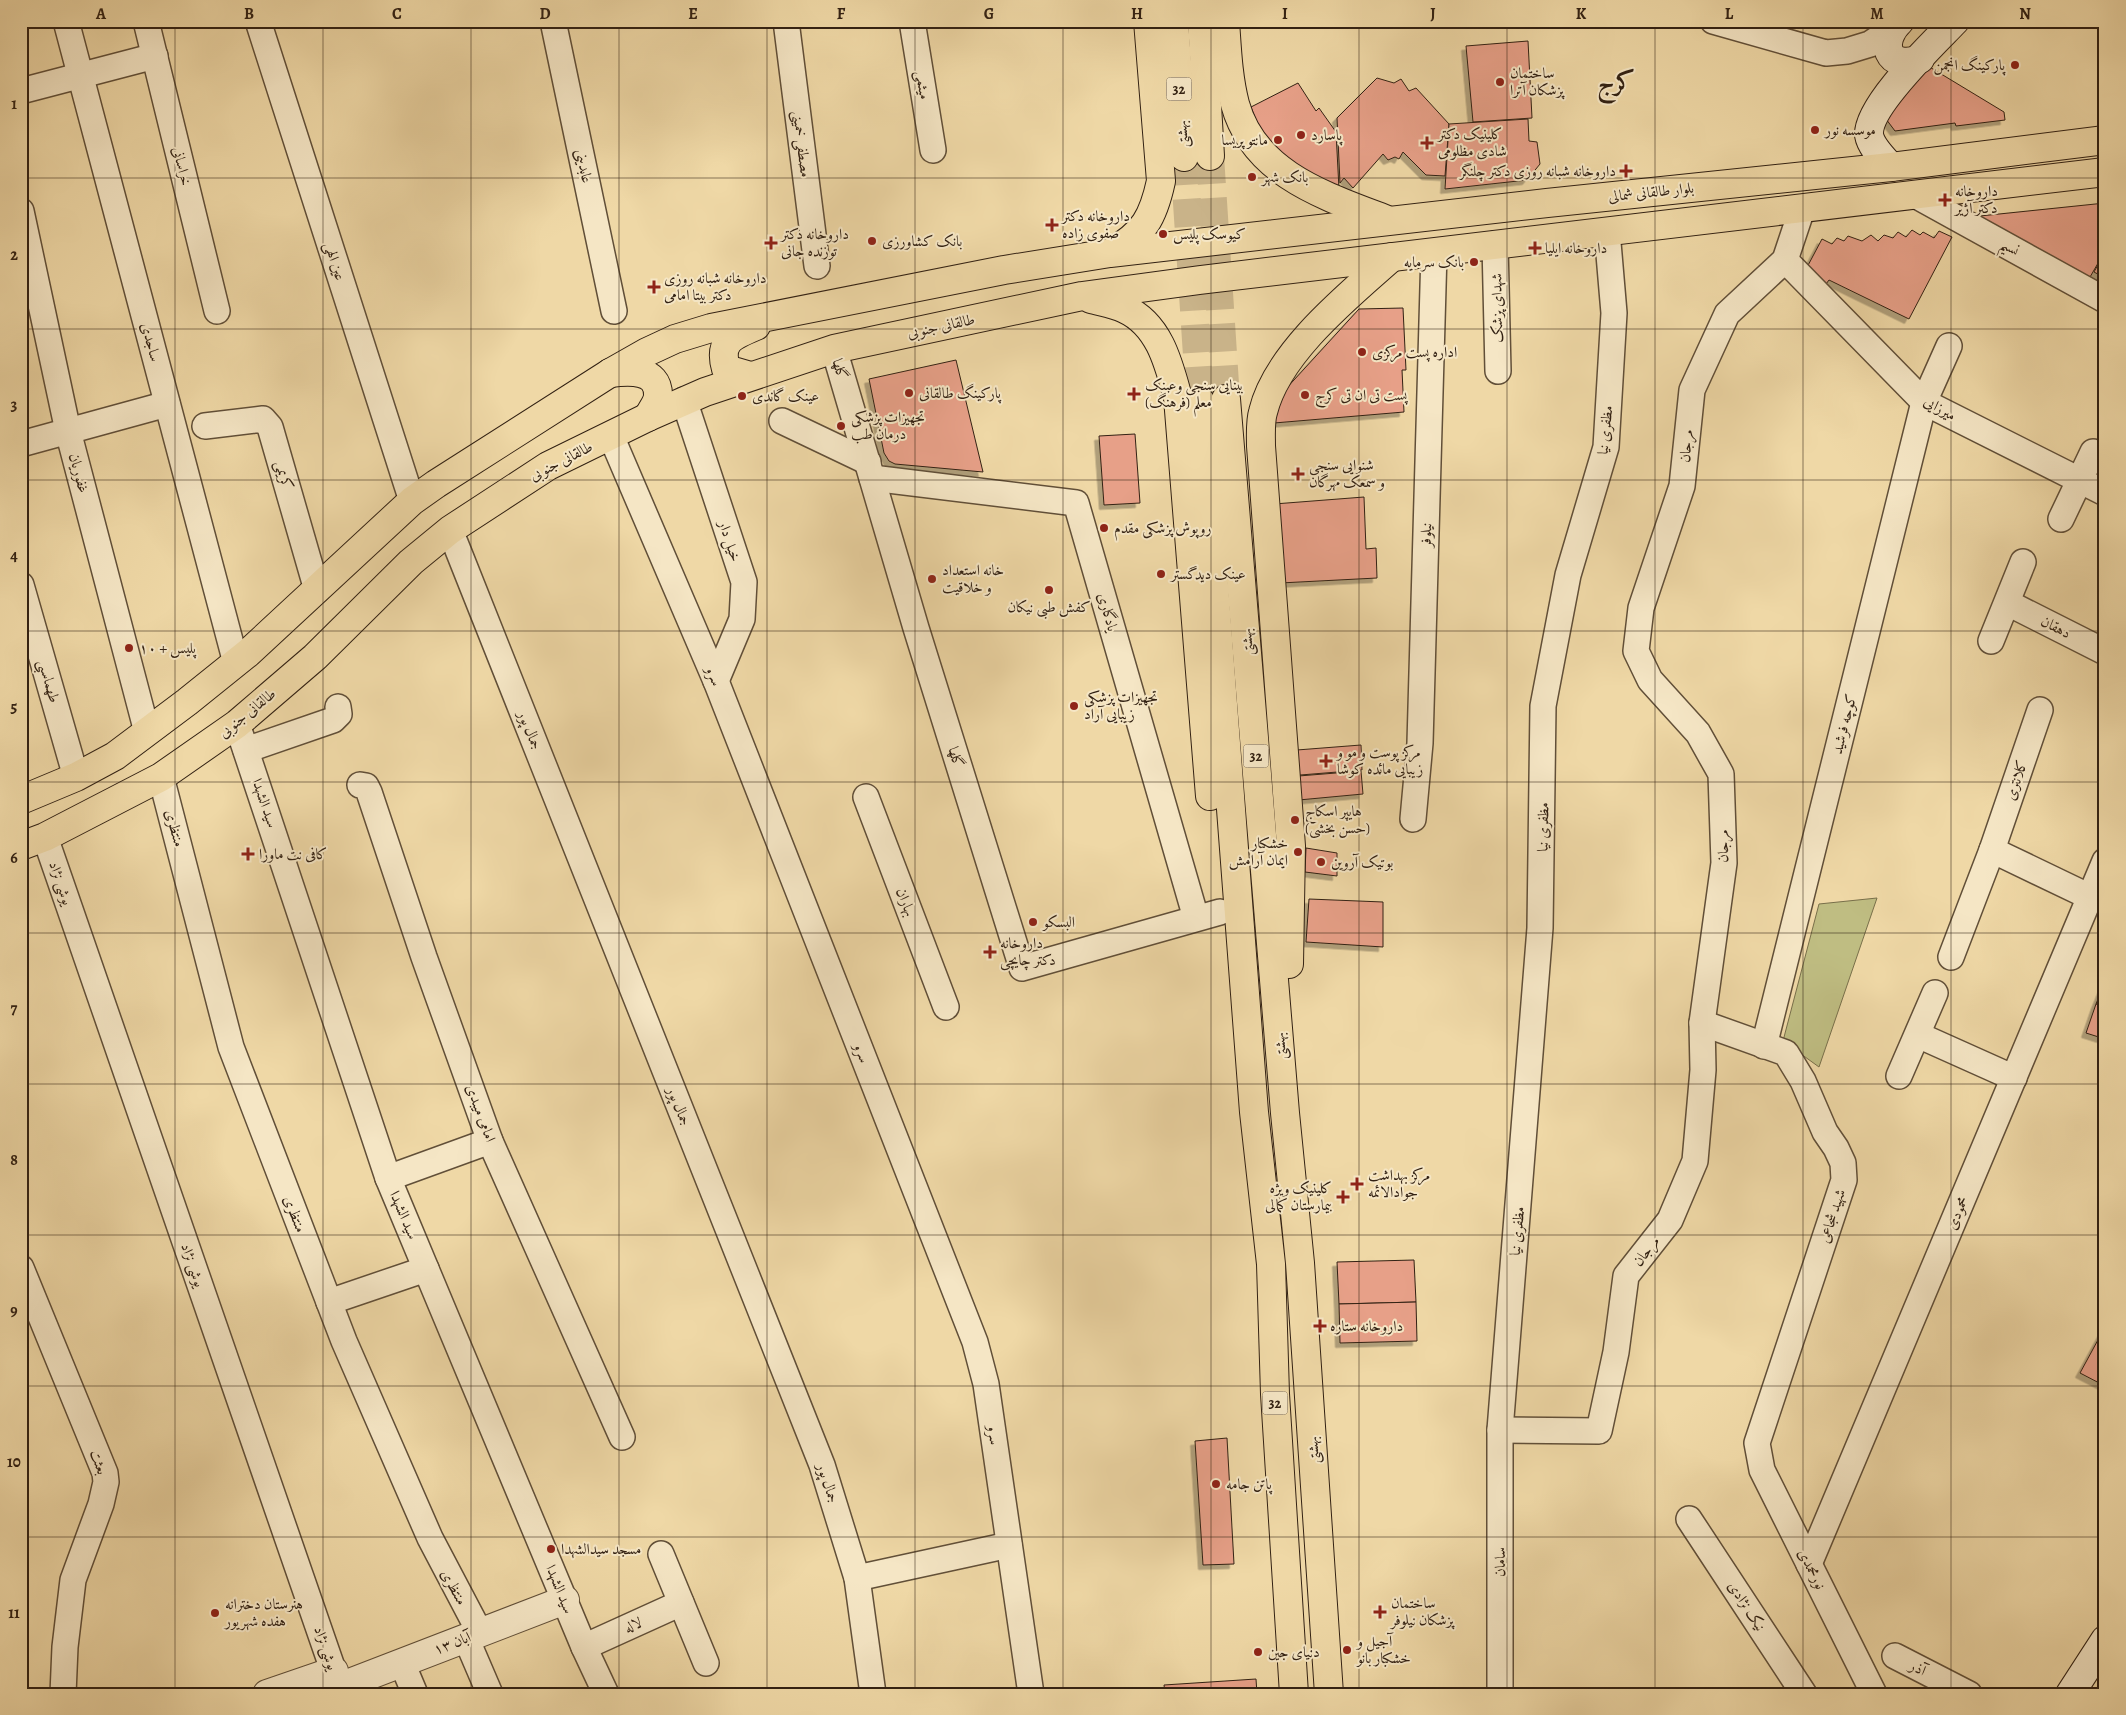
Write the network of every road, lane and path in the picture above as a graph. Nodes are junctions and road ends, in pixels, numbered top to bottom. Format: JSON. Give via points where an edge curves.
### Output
{"nodes":[{"id":1,"x":66,"y":21,"type":"edge"},
{"id":2,"x":146,"y":21,"type":"edge"},
{"id":3,"x":258,"y":21,"type":"edge"},
{"id":4,"x":553,"y":21,"type":"edge"},
{"id":5,"x":786,"y":21,"type":"edge"},
{"id":6,"x":912,"y":21,"type":"edge"},
{"id":7,"x":1148,"y":21,"type":"edge"},
{"id":8,"x":1174,"y":21,"type":"edge"},
{"id":9,"x":1202,"y":21,"type":"edge"},
{"id":10,"x":1225,"y":21,"type":"edge"},
{"id":11,"x":1713,"y":21,"type":"edge"},
{"id":12,"x":1955,"y":21,"type":"edge"},
{"id":13,"x":1895,"y":25,"type":"edge"},
{"id":14,"x":155,"y":56,"type":"junction"},
{"id":15,"x":1920,"y":59,"type":"junction"},
{"id":16,"x":80,"y":76,"type":"junction"},
{"id":17,"x":21,"y":91,"type":"edge"},
{"id":18,"x":2105,"y":140,"type":"edge"},
{"id":19,"x":933,"y":150,"type":"dead end"},
{"id":20,"x":1891,"y":167,"type":"junction"},
{"id":21,"x":2105,"y":172,"type":"edge"},
{"id":22,"x":1916,"y":195,"type":"junction"},
{"id":23,"x":1802,"y":209,"type":"junction"},
{"id":24,"x":21,"y":212,"type":"edge"},
{"id":25,"x":1389,"y":221,"type":"junction"},
{"id":26,"x":1607,"y":231,"type":"junction"},
{"id":27,"x":1495,"y":244,"type":"junction"},
{"id":28,"x":1434,"y":252,"type":"junction"},
{"id":29,"x":1110,"y":253,"type":"junction"},
{"id":30,"x":1392,"y":257,"type":"junction"},
{"id":31,"x":1785,"y":260,"type":"junction"},
{"id":32,"x":817,"y":266,"type":"dead end"},
{"id":33,"x":1082,"y":296,"type":"junction"},
{"id":34,"x":2105,"y":300,"type":"edge"},
{"id":35,"x":217,"y":311,"type":"dead end"},
{"id":36,"x":614,"y":311,"type":"dead end"},
{"id":37,"x":797,"y":311,"type":"junction"},
{"id":38,"x":1949,"y":346,"type":"dead end"},
{"id":39,"x":834,"y":349,"type":"junction"},
{"id":40,"x":1498,"y":371,"type":"dead end"},
{"id":41,"x":610,"y":373,"type":"junction"},
{"id":42,"x":750,"y":376,"type":"junction"},
{"id":43,"x":1226,"y":398,"type":"tunnel mouth"},
{"id":44,"x":684,"y":400,"type":"junction"},
{"id":45,"x":1200,"y":401,"type":"tunnel mouth"},
{"id":46,"x":1924,"y":402,"type":"junction"},
{"id":47,"x":167,"y":404,"type":"junction"},
{"id":48,"x":648,"y":417,"type":"junction"},
{"id":49,"x":782,"y":421,"type":"dead end"},
{"id":50,"x":205,"y":426,"type":"dead end"},
{"id":51,"x":68,"y":431,"type":"junction"},
{"id":52,"x":611,"y":436,"type":"junction"},
{"id":53,"x":21,"y":444,"type":"edge"},
{"id":54,"x":2093,"y":452,"type":"dead end"},
{"id":55,"x":870,"y":470,"type":"junction"},
{"id":56,"x":2081,"y":481,"type":"junction"},
{"id":57,"x":2105,"y":493,"type":"edge"},
{"id":58,"x":412,"y":501,"type":"junction"},
{"id":59,"x":2061,"y":518,"type":"dead end"},
{"id":60,"x":450,"y":530,"type":"junction"},
{"id":61,"x":2022,"y":562,"type":"dead end"},
{"id":62,"x":21,"y":585,"type":"edge"},
{"id":63,"x":318,"y":590,"type":"junction"},
{"id":64,"x":2008,"y":602,"type":"junction"},
{"id":65,"x":1991,"y":641,"type":"dead end"},
{"id":66,"x":2105,"y":652,"type":"edge"},
{"id":67,"x":236,"y":662,"type":"junction"},
{"id":68,"x":716,"y":681,"type":"junction"},
{"id":69,"x":338,"y":710,"type":"dead end"},
{"id":70,"x":2040,"y":710,"type":"dead end"},
{"id":71,"x":238,"y":724,"type":"junction"},
{"id":72,"x":147,"y":732,"type":"junction"},
{"id":73,"x":246,"y":750,"type":"junction"},
{"id":74,"x":76,"y":777,"type":"junction"},
{"id":75,"x":161,"y":777,"type":"junction"},
{"id":76,"x":360,"y":785,"type":"dead end"},
{"id":77,"x":866,"y":797,"type":"dead end"},
{"id":78,"x":21,"y":800,"type":"edge"},
{"id":79,"x":1413,"y":819,"type":"dead end"},
{"id":80,"x":33,"y":842,"type":"edge"},
{"id":81,"x":1992,"y":850,"type":"junction"},
{"id":82,"x":2105,"y":861,"type":"edge"},
{"id":83,"x":2090,"y":896,"type":"junction"},
{"id":84,"x":1208,"y":915,"type":"junction"},
{"id":85,"x":1951,"y":956,"type":"dead end"},
{"id":86,"x":1935,"y":993,"type":"dead end"},
{"id":87,"x":946,"y":1007,"type":"dead end"},
{"id":88,"x":1702,"y":1024,"type":"junction"},
{"id":89,"x":1918,"y":1035,"type":"junction"},
{"id":90,"x":1764,"y":1046,"type":"junction"},
{"id":91,"x":1899,"y":1076,"type":"dead end"},
{"id":92,"x":2014,"y":1078,"type":"junction"},
{"id":93,"x":1254,"y":1112,"type":"junction"},
{"id":94,"x":1285,"y":1112,"type":"junction"},
{"id":95,"x":490,"y":1141,"type":"junction"},
{"id":96,"x":388,"y":1178,"type":"junction"},
{"id":97,"x":21,"y":1268,"type":"edge"},
{"id":98,"x":426,"y":1269,"type":"junction"},
{"id":99,"x":329,"y":1302,"type":"junction"},
{"id":100,"x":1500,"y":1430,"type":"junction"},
{"id":101,"x":622,"y":1437,"type":"dead end"},
{"id":102,"x":1757,"y":1443,"type":"joint"},
{"id":103,"x":1690,"y":1519,"type":"dead end"},
{"id":104,"x":1010,"y":1545,"type":"junction"},
{"id":105,"x":661,"y":1554,"type":"dead end"},
{"id":106,"x":1809,"y":1564,"type":"junction"},
{"id":107,"x":856,"y":1578,"type":"junction"},
{"id":108,"x":565,"y":1600,"type":"junction"},
{"id":109,"x":681,"y":1604,"type":"junction"},
{"id":110,"x":473,"y":1636,"type":"junction"},
{"id":111,"x":2105,"y":1640,"type":"edge"},
{"id":112,"x":584,"y":1647,"type":"junction"},
{"id":113,"x":1895,"y":1656,"type":"dead end"},
{"id":114,"x":402,"y":1663,"type":"junction"},
{"id":115,"x":706,"y":1663,"type":"dead end"},
{"id":116,"x":338,"y":1684,"type":"edge"},
{"id":117,"x":63,"y":1694,"type":"edge"},
{"id":118,"x":267,"y":1694,"type":"edge"},
{"id":119,"x":415,"y":1694,"type":"edge"},
{"id":120,"x":490,"y":1694,"type":"edge"},
{"id":121,"x":606,"y":1694,"type":"edge"},
{"id":122,"x":873,"y":1694,"type":"edge"},
{"id":123,"x":1031,"y":1694,"type":"edge"},
{"id":124,"x":1294,"y":1694,"type":"edge"},
{"id":125,"x":1330,"y":1694,"type":"edge"},
{"id":126,"x":1500,"y":1694,"type":"edge"},
{"id":127,"x":1804,"y":1694,"type":"edge"},
{"id":128,"x":1874,"y":1694,"type":"edge"},
{"id":129,"x":1969,"y":1694,"type":"edge"},
{"id":130,"x":2070,"y":1694,"type":"edge"}],
"edges":[{"from":1,"to":16,"type":"street","name":"ساجدی"},
{"from":2,"to":14,"type":"street","name":"خراسانی"},
{"from":3,"to":58,"type":"street","name":"عین الهی"},
{"from":4,"to":36,"type":"street","name":"عابدینی"},
{"from":5,"to":32,"type":"street","name":"مصطفی خمینی"},
{"from":6,"to":19,"type":"street","name":"میثمی"},
{"from":7,"to":29,"type":"main road","via":[[1160,181],[1156,203],[1147,224],[1133,239]]},
{"from":8,"to":9,"type":"main road","name":"بهشتى","number":"32","via":[[1197,156]]},
{"from":10,"to":25,"type":"main road","via":[[1229,73],[1236,106],[1253,144],[1278,169],[1304,186]]},
{"from":11,"to":13,"type":"street","via":[[1826,53],[1870,44]]},
{"from":12,"to":15,"type":"main road"},
{"from":13,"to":15,"type":"main road","via":[[1888,44],[1894,60],[1907,64]]},
{"from":14,"to":16,"type":"street"},
{"from":14,"to":35,"type":"street","name":"خراسانی"},
{"from":15,"to":20,"type":"main road","via":[[1873,114],[1869,135]]},
{"from":16,"to":17,"type":"street"},
{"from":16,"to":47,"type":"street","name":"ساجدی"},
{"from":18,"to":20,"type":"main road","name":"بلوار طالقانی شمالی"},
{"from":20,"to":25,"type":"main road","name":"بلوار طالقانی شمالی"},
{"from":21,"to":22,"type":"main road"},
{"from":22,"to":23,"type":"main road"},
{"from":22,"to":34,"type":"street","name":"نسیم"},
{"from":23,"to":26,"type":"main road"},
{"from":23,"to":31,"type":"street","name":"مرجان"},
{"from":24,"to":51,"type":"street","name":"غفوریان"},
{"from":25,"to":29,"type":"main road","name":"بلوار طالقانی شمالی"},
{"from":26,"to":27,"type":"main road"},
{"from":26,"to":100,"type":"street","name":"مظفری نیا","via":[[1614,313],[1606,447],[1568,576],[1543,706],[1540,928]]},
{"from":27,"to":28,"type":"main road"},
{"from":27,"to":40,"type":"street","name":"شهدای پزشک"},
{"from":28,"to":30,"type":"main road"},
{"from":28,"to":79,"type":"street","name":"نیلوفر","via":[[1420,733]]},
{"from":29,"to":37,"type":"main road","via":[[1004,270]]},
{"from":30,"to":33,"type":"main road","name":"طالقانی جنوبی"},
{"from":30,"to":94,"type":"main road","via":[[1292,354],[1276,379],[1263,412],[1261,446],[1291,846]]},
{"from":31,"to":46,"type":"street","name":"میرزایی"},
{"from":31,"to":88,"type":"street","name":"مرجان","via":[[1727,314],[1692,390],[1682,486],[1641,608],[1636,651],[1650,680],[1698,733],[1721,774],[1724,863]]},
{"from":33,"to":39,"type":"main road","name":"طالقانی جنوبی"},
{"from":33,"to":84,"type":"main road","via":[[1126,309],[1146,325],[1160,343],[1169,363],[1178,398]]},
{"from":37,"to":41,"type":"main road","via":[[675,339]]},
{"from":37,"to":42,"type":"main road","via":[[740,333],[724,345],[726,369]]},
{"from":38,"to":46,"type":"street","name":"كوچه فرشيد"},
{"from":39,"to":42,"type":"main road","name":"طالقانی جنوبی"},
{"from":39,"to":55,"type":"street","name":"گلها"},
{"from":41,"to":48,"type":"main road","via":[[635,370],[646,374],[655,383],[658,396]]},
{"from":41,"to":58,"type":"main road"},
{"from":42,"to":44,"type":"main road","name":"طالقانی جنوبی"},
{"from":43,"to":94,"type":"main road","name":"بهشتى","number":"32"},
{"from":44,"to":48,"type":"main road","name":"طالقانی جنوبی"},
{"from":44,"to":68,"type":"street","name":"خیل دار","via":[[744,582],[742,619]]},
{"from":45,"to":93,"type":"main road","name":"بهشتى","number":"32"},
{"from":46,"to":56,"type":"street","name":"میرزایی"},
{"from":46,"to":90,"type":"street","name":"كوچه فرشيد"},
{"from":47,"to":51,"type":"street"},
{"from":47,"to":67,"type":"street","name":"ساجدی"},
{"from":48,"to":52,"type":"main road","name":"طالقانی جنوبی"},
{"from":49,"to":55,"type":"street"},
{"from":50,"to":63,"type":"street","name":"کریمی","via":[[263,419],[270,427]]},
{"from":51,"to":53,"type":"street"},
{"from":51,"to":72,"type":"street","name":"غفوریان"},
{"from":52,"to":60,"type":"main road","name":"طالقانی جنوبی","via":[[548,466]]},
{"from":52,"to":68,"type":"street","name":"سرو"},
{"from":54,"to":56,"type":"street"},
{"from":55,"to":84,"type":"street","name":"یادگاری","via":[[1076,503]]},
{"from":55,"to":84,"type":"street","name":"گلها","via":[[1022,968]]},
{"from":56,"to":57,"type":"street","name":"میرزایی"},
{"from":56,"to":59,"type":"street"},
{"from":58,"to":63,"type":"main road"},
{"from":60,"to":71,"type":"main road","name":"طالقانی جنوبی","via":[[411,562],[315,656]]},
{"from":60,"to":107,"type":"street","name":"جمال پور","via":[[822,1465]]},
{"from":61,"to":64,"type":"street"},
{"from":62,"to":74,"type":"street","name":"طهماسبی"},
{"from":63,"to":67,"type":"main road"},
{"from":64,"to":65,"type":"street"},
{"from":64,"to":66,"type":"street","name":"دهقان"},
{"from":67,"to":72,"type":"main road"},
{"from":68,"to":104,"type":"street","name":"سرو","via":[[975,1342],[986,1384]]},
{"from":69,"to":73,"type":"street","via":[[333,720]]},
{"from":70,"to":81,"type":"street","name":"کلانتری"},
{"from":71,"to":73,"type":"street","name":"سید الشهدا"},
{"from":71,"to":75,"type":"main road","name":"طالقانی جنوبی"},
{"from":72,"to":74,"type":"main road","via":[[114,756]]},
{"from":73,"to":96,"type":"street","name":"سید الشهدا"},
{"from":74,"to":78,"type":"main road"},
{"from":75,"to":80,"type":"main road","name":"طالقانی جنوبی"},
{"from":75,"to":99,"type":"street","name":"منتظری","via":[[232,1047]]},
{"from":76,"to":95,"type":"street","name":"امامی میبدی","via":[[366,786],[369,792]]},
{"from":77,"to":87,"type":"street","name":"بهاران"},
{"from":80,"to":116,"type":"street","name":"یوشی نژاد"},
{"from":81,"to":83,"type":"street"},
{"from":81,"to":85,"type":"street","name":"کلانتری"},
{"from":82,"to":83,"type":"street","name":"محمودی"},
{"from":83,"to":92,"type":"street","name":"محمودی"},
{"from":84,"to":93,"type":"main road"},
{"from":86,"to":89,"type":"street"},
{"from":88,"to":90,"type":"street","name":"شهید شجاعی"},
{"from":88,"to":100,"type":"street","name":"مرجان","via":[[1703,1070],[1695,1160],[1670,1220],[1626,1276],[1616,1352],[1599,1431]]},
{"from":89,"to":91,"type":"street"},
{"from":89,"to":92,"type":"street"},
{"from":90,"to":102,"type":"street","name":"شهید شجاعی","via":[[1786,1053],[1803,1081],[1843,1164],[1844,1180]]},
{"from":92,"to":106,"type":"street","name":"محمودی"},
{"from":93,"to":124,"type":"main road","name":"بهشتى","number":"32","via":[[1270,1264]]},
{"from":94,"to":125,"type":"main road","name":"بهشتى","number":"32","via":[[1300,1263]]},
{"from":95,"to":96,"type":"street"},
{"from":95,"to":101,"type":"street","name":"امامی میبدی"},
{"from":96,"to":98,"type":"street","name":"سید الشهدا"},
{"from":97,"to":117,"type":"street","name":"بعثت","via":[[106,1482],[72,1580]]},
{"from":98,"to":99,"type":"street"},
{"from":98,"to":108,"type":"street","name":"سید الشهدا"},
{"from":99,"to":110,"type":"street","name":"منتظری"},
{"from":100,"to":126,"type":"street","name":"سامان"},
{"from":102,"to":106,"type":"street","name":"نورمحمدی","via":[[1762,1470]]},
{"from":103,"to":127,"type":"street","name":"نیک نژادی"},
{"from":104,"to":107,"type":"street"},
{"from":104,"to":123,"type":"street","name":"سرو"},
{"from":105,"to":109,"type":"street"},
{"from":106,"to":128,"type":"street","name":"نورمحمدی"},
{"from":107,"to":122,"type":"street","name":"جمال پور"},
{"from":108,"to":110,"type":"main road","name":"۱۳ آبان"},
{"from":108,"to":112,"type":"street","name":"سید الشهدا"},
{"from":109,"to":112,"type":"street","name":"لاله"},
{"from":109,"to":115,"type":"street"},
{"from":110,"to":114,"type":"main road","name":"۱۳ آبان"},
{"from":110,"to":120,"type":"street","name":"منتظری"},
{"from":111,"to":130,"type":"main road"},
{"from":112,"to":121,"type":"street","name":"سید الشهدا"},
{"from":113,"to":129,"type":"street","name":"آذر"},
{"from":114,"to":116,"type":"main road","name":"۱۳ آبان"},
{"from":114,"to":119,"type":"street"},
{"from":116,"to":118,"type":"main road","name":"۱۳ آبان"}]}
